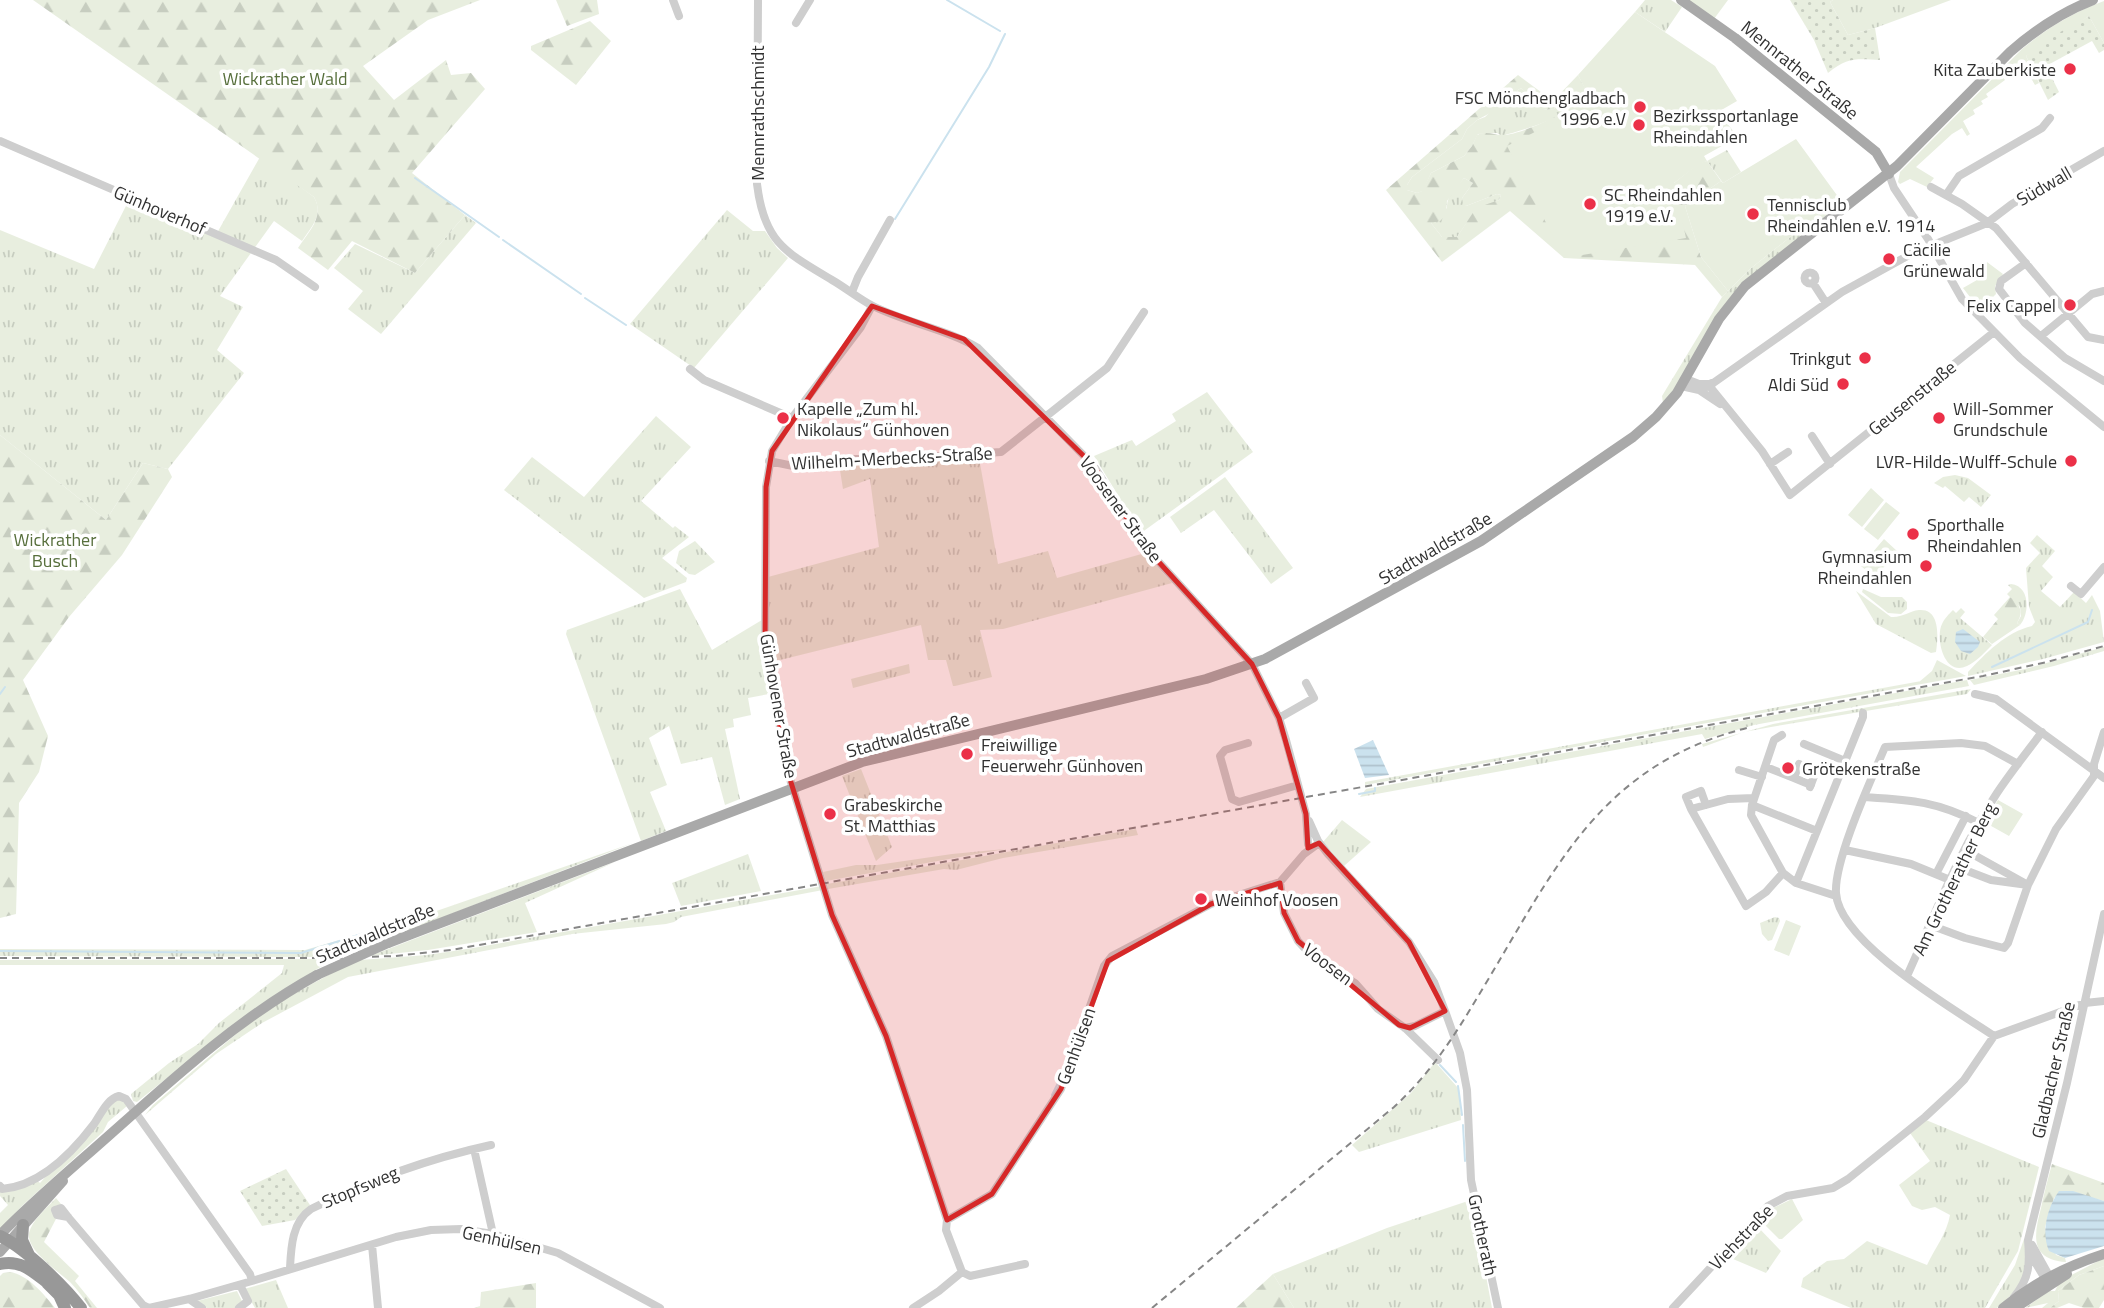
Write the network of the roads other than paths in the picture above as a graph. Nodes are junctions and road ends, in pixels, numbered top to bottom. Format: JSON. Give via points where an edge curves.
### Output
{"nodes":[{"id":1,"x":673,"y":0,"type":"edge"},
{"id":2,"x":758,"y":0,"type":"edge"},
{"id":3,"x":796,"y":0,"type":"edge"},
{"id":4,"x":810,"y":0,"type":"edge"},
{"id":5,"x":1681,"y":0,"type":"edge"},
{"id":6,"x":2093,"y":0,"type":"edge"},
{"id":7,"x":804,"y":9,"type":"junction"},
{"id":8,"x":679,"y":16,"type":"dead end"},
{"id":9,"x":796,"y":23,"type":"dead end"},
{"id":10,"x":2050,"y":118,"type":"dead end"},
{"id":11,"x":0,"y":141,"type":"edge"},
{"id":12,"x":2103,"y":154,"type":"edge"},
{"id":13,"x":1889,"y":174,"type":"junction"},
{"id":14,"x":1931,"y":187,"type":"dead end"},
{"id":15,"x":1946,"y":195,"type":"junction"},
{"id":16,"x":890,"y":220,"type":"dead end"},
{"id":17,"x":1987,"y":223,"type":"junction"},
{"id":18,"x":766,"y":225,"type":"joint"},
{"id":19,"x":1932,"y":245,"type":"junction"},
{"id":20,"x":2026,"y":263,"type":"junction"},
{"id":21,"x":1813,"y":283,"type":"dead end"},
{"id":22,"x":315,"y":286,"type":"dead end"},
{"id":23,"x":2104,"y":291,"type":"edge"},
{"id":24,"x":852,"y":292,"type":"junction"},
{"id":25,"x":1826,"y":303,"type":"junction"},
{"id":26,"x":872,"y":306,"type":"junction"},
{"id":27,"x":1144,"y":312,"type":"dead end"},
{"id":28,"x":2067,"y":313,"type":"junction"},
{"id":29,"x":1994,"y":332,"type":"junction"},
{"id":30,"x":2041,"y":336,"type":"junction"},
{"id":31,"x":2104,"y":340,"type":"edge"},
{"id":32,"x":691,"y":369,"type":"dead end"},
{"id":33,"x":2102,"y":375,"type":"edge"},
{"id":34,"x":1684,"y":382,"type":"junction"},
{"id":35,"x":1712,"y":383,"type":"junction"},
{"id":36,"x":1699,"y":390,"type":"junction"},
{"id":37,"x":1725,"y":408,"type":"junction"},
{"id":38,"x":1044,"y":417,"type":"junction"},
{"id":39,"x":792,"y":418,"type":"junction"},
{"id":40,"x":2104,"y":427,"type":"edge"},
{"id":41,"x":1812,"y":436,"type":"dead end"},
{"id":42,"x":1788,"y":452,"type":"dead end"},
{"id":43,"x":769,"y":461,"type":"junction"},
{"id":44,"x":1770,"y":464,"type":"junction"},
{"id":45,"x":1830,"y":464,"type":"junction"},
{"id":46,"x":2104,"y":567,"type":"edge"},
{"id":47,"x":2071,"y":586,"type":"dead end"},
{"id":48,"x":1252,"y":664,"type":"junction"},
{"id":49,"x":1306,"y":683,"type":"dead end"},
{"id":50,"x":1975,"y":694,"type":"dead end"},
{"id":51,"x":1863,"y":713,"type":"dead end"},
{"id":52,"x":1279,"y":718,"type":"junction"},
{"id":53,"x":2042,"y":732,"type":"junction"},
{"id":54,"x":2104,"y":732,"type":"edge"},
{"id":55,"x":1782,"y":735,"type":"dead end"},
{"id":56,"x":1248,"y":743,"type":"dead end"},
{"id":57,"x":1804,"y":744,"type":"dead end"},
{"id":58,"x":1845,"y":761,"type":"junction"},
{"id":59,"x":2018,"y":764,"type":"junction"},
{"id":60,"x":1766,"y":767,"type":"junction"},
{"id":61,"x":1740,"y":770,"type":"dead end"},
{"id":62,"x":2094,"y":771,"type":"junction"},
{"id":63,"x":1762,"y":777,"type":"junction"},
{"id":64,"x":1794,"y":778,"type":"junction"},
{"id":65,"x":2104,"y":778,"type":"edge"},
{"id":66,"x":1298,"y":785,"type":"junction"},
{"id":67,"x":793,"y":788,"type":"junction"},
{"id":68,"x":1864,"y":797,"type":"junction"},
{"id":69,"x":1753,"y":801,"type":"junction"},
{"id":70,"x":1706,"y":804,"type":"junction"},
{"id":71,"x":1691,"y":809,"type":"junction"},
{"id":72,"x":1306,"y":814,"type":"junction"},
{"id":73,"x":1966,"y":817,"type":"junction"},
{"id":74,"x":1979,"y":823,"type":"junction"},
{"id":75,"x":1817,"y":831,"type":"junction"},
{"id":76,"x":1317,"y":839,"type":"junction"},
{"id":77,"x":1308,"y":844,"type":"junction"},
{"id":78,"x":1845,"y":850,"type":"junction"},
{"id":79,"x":1965,"y":850,"type":"junction"},
{"id":80,"x":1304,"y":854,"type":"junction"},
{"id":81,"x":1956,"y":867,"type":"junction"},
{"id":82,"x":1783,"y":873,"type":"junction"},
{"id":83,"x":1936,"y":874,"type":"junction"},
{"id":84,"x":1950,"y":880,"type":"junction"},
{"id":85,"x":1280,"y":882,"type":"junction"},
{"id":86,"x":1796,"y":883,"type":"junction"},
{"id":87,"x":2028,"y":885,"type":"junction"},
{"id":88,"x":1836,"y":896,"type":"junction"},
{"id":89,"x":2104,"y":914,"type":"edge"},
{"id":90,"x":1930,"y":925,"type":"junction"},
{"id":91,"x":1907,"y":976,"type":"junction"},
{"id":92,"x":2104,"y":1001,"type":"edge"},
{"id":93,"x":2085,"y":1003,"type":"junction"},
{"id":94,"x":1445,"y":1011,"type":"junction"},
{"id":95,"x":1405,"y":1028,"type":"junction"},
{"id":96,"x":1994,"y":1037,"type":"junction"},
{"id":97,"x":1438,"y":1060,"type":"dead end"},
{"id":98,"x":135,"y":1112,"type":"junction"},
{"id":99,"x":491,"y":1145,"type":"dead end"},
{"id":100,"x":474,"y":1149,"type":"junction"},
{"id":101,"x":87,"y":1155,"type":"junction"},
{"id":102,"x":0,"y":1186,"type":"edge"},
{"id":103,"x":68,"y":1217,"type":"dead end"},
{"id":104,"x":947,"y":1220,"type":"junction"},
{"id":105,"x":23,"y":1226,"type":"junction"},
{"id":106,"x":2030,"y":1232,"type":"junction"},
{"id":107,"x":493,"y":1234,"type":"junction"},
{"id":108,"x":3,"y":1241,"type":"edge"},
{"id":109,"x":372,"y":1245,"type":"junction"},
{"id":110,"x":2030,"y":1251,"type":"junction"},
{"id":111,"x":2104,"y":1255,"type":"edge"},
{"id":112,"x":2041,"y":1261,"type":"junction"},
{"id":113,"x":0,"y":1264,"type":"edge"},
{"id":114,"x":1025,"y":1264,"type":"dead end"},
{"id":115,"x":2071,"y":1266,"type":"junction"},
{"id":116,"x":41,"y":1268,"type":"junction"},
{"id":117,"x":290,"y":1269,"type":"junction"},
{"id":118,"x":962,"y":1272,"type":"junction"},
{"id":119,"x":2048,"y":1280,"type":"junction"},
{"id":120,"x":252,"y":1281,"type":"junction"},
{"id":121,"x":49,"y":1284,"type":"junction"},
{"id":122,"x":240,"y":1284,"type":"junction"},
{"id":123,"x":189,"y":1299,"type":"junction"},
{"id":124,"x":251,"y":1304,"type":"edge"},
{"id":125,"x":2009,"y":1306,"type":"edge"},
{"id":126,"x":65,"y":1308,"type":"edge"},
{"id":127,"x":81,"y":1308,"type":"edge"},
{"id":128,"x":149,"y":1308,"type":"edge"},
{"id":129,"x":202,"y":1308,"type":"edge"},
{"id":130,"x":239,"y":1308,"type":"edge"},
{"id":131,"x":378,"y":1308,"type":"edge"},
{"id":132,"x":660,"y":1308,"type":"edge"},
{"id":133,"x":913,"y":1308,"type":"edge"},
{"id":134,"x":1497,"y":1308,"type":"edge"},
{"id":135,"x":1673,"y":1308,"type":"edge"}],
"edges":[{"from":1,"to":8,"type":"street"},
{"from":2,"to":18,"type":"street","name":"Mennrathschmidt","via":[[757,184]]},
{"from":3,"to":7,"type":"street"},
{"from":4,"to":7,"type":"street"},
{"from":5,"to":13,"type":"main road","name":"Mennrather Straße","via":[[1876,152]]},
{"from":6,"to":13,"type":"main road","name":"Stadtwaldstraße","via":[[2060,15],[2019,44]]},
{"from":7,"to":9,"type":"street"},
{"from":10,"to":15,"type":"street","via":[[2042,128],[1959,176]]},
{"from":11,"to":22,"type":"street","name":"Günhoverhof","via":[[276,260]]},
{"from":12,"to":17,"type":"street","name":"Südwall","via":[[2012,204]]},
{"from":13,"to":19,"type":"street"},
{"from":13,"to":34,"type":"main road","name":"Stadtwaldstraße","via":[[1745,286],[1718,318]]},
{"from":14,"to":15,"type":"street"},
{"from":15,"to":17,"type":"street"},
{"from":16,"to":24,"type":"street"},
{"from":17,"to":19,"type":"street"},
{"from":17,"to":20,"type":"street"},
{"from":18,"to":24,"type":"street","name":"Voosener Straße","via":[[794,257]]},
{"from":19,"to":25,"type":"street"},
{"from":19,"to":29,"type":"street","via":[[1962,299]]},
{"from":20,"to":28,"type":"street"},
{"from":20,"to":30,"type":"street","via":[[2001,281],[1999,289]]},
{"from":21,"to":25,"type":"street"},
{"from":23,"to":28,"type":"street","via":[[2092,294]]},
{"from":24,"to":26,"type":"street","name":"Voosener Straße"},
{"from":25,"to":35,"type":"street"},
{"from":26,"to":38,"type":"street","name":"Voosener Straße","via":[[978,348]]},
{"from":26,"to":39,"type":"street","name":"Günhovener Straße","via":[[862,327]]},
{"from":27,"to":38,"type":"street","via":[[1107,368]]},
{"from":28,"to":30,"type":"street"},
{"from":28,"to":31,"type":"street","via":[[2088,337]]},
{"from":29,"to":40,"type":"street"},
{"from":29,"to":45,"type":"street","name":"Geusenstraße"},
{"from":30,"to":33,"type":"street","via":[[2065,358]]},
{"from":32,"to":39,"type":"street","via":[[704,380]]},
{"from":34,"to":35,"type":"street"},
{"from":34,"to":36,"type":"street"},
{"from":34,"to":48,"type":"main road","name":"Stadtwaldstraße","via":[[1662,411],[1633,437],[1508,525],[1297,644]]},
{"from":35,"to":36,"type":"street"},
{"from":35,"to":37,"type":"street"},
{"from":36,"to":37,"type":"street"},
{"from":37,"to":44,"type":"street"},
{"from":38,"to":43,"type":"street","name":"Wilhelm-Merbecks-Straße","via":[[1001,452],[990,454],[849,459],[798,467]]},
{"from":38,"to":48,"type":"street","name":"Voosener Straße","via":[[1093,466],[1146,548]]},
{"from":39,"to":43,"type":"street","name":"Günhovener Straße"},
{"from":41,"to":45,"type":"street"},
{"from":42,"to":44,"type":"street"},
{"from":43,"to":67,"type":"street","name":"Günhovener Straße","via":[[765,646]]},
{"from":44,"to":45,"type":"street","name":"Geusenstraße","via":[[1790,495]]},
{"from":46,"to":47,"type":"street","via":[[2081,594]]},
{"from":48,"to":52,"type":"street"},
{"from":48,"to":67,"type":"main road","name":"Stadtwaldstraße","via":[[1206,679],[895,752]]},
{"from":49,"to":52,"type":"street","via":[[1314,698]]},
{"from":50,"to":53,"type":"street","via":[[1996,699]]},
{"from":51,"to":58,"type":"street"},
{"from":52,"to":66,"type":"street"},
{"from":53,"to":59,"type":"street","name":"Am Grotherather Berg"},
{"from":53,"to":62,"type":"street"},
{"from":54,"to":62,"type":"street"},
{"from":55,"to":60,"type":"street","via":[[1774,740]]},
{"from":56,"to":66,"type":"street","via":[[1220,756],[1232,799],[1239,802]]},
{"from":57,"to":58,"type":"street"},
{"from":58,"to":75,"type":"street"},
{"from":59,"to":68,"type":"street","via":[[1985,746],[1885,747]]},
{"from":59,"to":74,"type":"street","name":"Am Grotherather Berg"},
{"from":60,"to":63,"type":"street"},
{"from":60,"to":64,"type":"street"},
{"from":61,"to":63,"type":"street"},
{"from":62,"to":65,"type":"street"},
{"from":62,"to":87,"type":"street","via":[[2056,829]]},
{"from":63,"to":69,"type":"street"},
{"from":64,"to":64,"type":"street","via":[[1799,764],[1816,771],[1810,786]]},
{"from":66,"to":72,"type":"street"},
{"from":67,"to":98,"type":"main road","name":"Stadtwaldstraße","bridge":true,"via":[[388,943],[317,975],[232,1029]]},
{"from":67,"to":104,"type":"street","name":"Günhovener Straße","via":[[832,915],[886,1036]]},
{"from":68,"to":73,"type":"street","via":[[1911,800]]},
{"from":68,"to":78,"type":"street"},
{"from":69,"to":70,"type":"street","via":[[1728,799]]},
{"from":69,"to":75,"type":"street"},
{"from":69,"to":82,"type":"street","via":[[1754,821]]},
{"from":70,"to":71,"type":"street"},
{"from":70,"to":71,"type":"street","via":[[1701,791],[1686,797]]},
{"from":71,"to":82,"type":"street","via":[[1746,906]]},
{"from":72,"to":76,"type":"street"},
{"from":72,"to":77,"type":"street"},
{"from":73,"to":74,"type":"street"},
{"from":73,"to":83,"type":"street","name":"Am Grotherather Berg"},
{"from":74,"to":79,"type":"street","name":"Am Grotherather Berg"},
{"from":75,"to":86,"type":"street"},
{"from":76,"to":77,"type":"street"},
{"from":76,"to":80,"type":"street"},
{"from":76,"to":94,"type":"street","name":"Grotherath","via":[[1409,942],[1434,982]]},
{"from":77,"to":80,"type":"street"},
{"from":78,"to":83,"type":"street"},
{"from":78,"to":88,"type":"street"},
{"from":79,"to":81,"type":"street","name":"Am Grotherather Berg"},
{"from":79,"to":87,"type":"street"},
{"from":80,"to":85,"type":"street"},
{"from":81,"to":84,"type":"street","name":"Am Grotherather Berg"},
{"from":81,"to":87,"type":"street","via":[[1991,880]]},
{"from":82,"to":86,"type":"street"},
{"from":83,"to":84,"type":"street"},
{"from":84,"to":90,"type":"street","name":"Am Grotherather Berg"},
{"from":85,"to":95,"type":"street","name":"Voosen","via":[[1284,913],[1298,941]]},
{"from":85,"to":104,"type":"street","name":"Genhülsen","via":[[1211,904],[1112,956],[1104,966],[1055,1098],[992,1194]]},
{"from":86,"to":88,"type":"street"},
{"from":87,"to":90,"type":"street","via":[[2004,948]]},
{"from":88,"to":91,"type":"street","via":[[1849,926]]},
{"from":89,"to":93,"type":"street","name":"Gladbacher Straße"},
{"from":90,"to":91,"type":"street","name":"Am Grotherather Berg"},
{"from":91,"to":96,"type":"street","name":"Am Grotherather Berg"},
{"from":92,"to":93,"type":"street"},
{"from":93,"to":96,"type":"street"},
{"from":93,"to":106,"type":"street","name":"Gladbacher Straße"},
{"from":94,"to":95,"type":"street"},
{"from":94,"to":134,"type":"street","name":"Grotherath","via":[[1467,1090],[1474,1199]]},
{"from":95,"to":97,"type":"street","name":"Voosen"},
{"from":96,"to":135,"type":"street","name":"Viehstraße","via":[[1964,1080],[1924,1117],[1833,1188],[1777,1200]]},
{"from":98,"to":101,"type":"main road","name":"Stadtwaldstraße"},
{"from":98,"to":102,"type":"street","via":[[126,1099],[113,1098],[58,1163],[27,1183]]},
{"from":98,"to":120,"type":"street"},
{"from":99,"to":100,"type":"street","name":"Stopfsweg"},
{"from":100,"to":107,"type":"street"},
{"from":100,"to":117,"type":"street","name":"Stopfsweg","via":[[387,1174],[311,1209],[299,1220],[294,1234]]},
{"from":101,"to":105,"type":"main road","name":"Stadtwaldstraße"},
{"from":101,"to":108,"type":"main road","name":"Stadtwaldstraße","via":[[35,1199]]},
{"from":103,"to":128,"type":"street","name":"Genhülsen"},
{"from":104,"to":118,"type":"street","via":[[946,1230]]},
{"from":105,"to":108,"type":"main road","name":"Stadtwaldstraße"},
{"from":105,"to":116,"type":"highway","via":[[24,1246]]},
{"from":106,"to":110,"type":"street","name":"Gladbacher Straße"},
{"from":106,"to":112,"type":"street"},
{"from":107,"to":109,"type":"street","name":"Genhülsen","via":[[431,1230]]},
{"from":107,"to":132,"type":"street","name":"Genhülsen","via":[[572,1259]]},
{"from":108,"to":116,"type":"highway"},
{"from":108,"to":121,"type":"highway"},
{"from":109,"to":117,"type":"street","name":"Genhülsen"},
{"from":109,"to":131,"type":"street"},
{"from":110,"to":119,"type":"street"},
{"from":110,"to":125,"type":"street","name":"Gladbacher Straße","via":[[2028,1274]]},
{"from":111,"to":115,"type":"main road"},
{"from":111,"to":119,"type":"main road"},
{"from":112,"to":115,"type":"street"},
{"from":112,"to":119,"type":"street"},
{"from":113,"to":121,"type":"highway","via":[[19,1264]]},
{"from":114,"to":118,"type":"street","via":[[970,1276]]},
{"from":115,"to":119,"type":"main road"},
{"from":116,"to":127,"type":"highway"},
{"from":117,"to":120,"type":"street","name":"Genhülsen"},
{"from":118,"to":133,"type":"street"},
{"from":119,"to":125,"type":"main road"},
{"from":120,"to":122,"type":"street","name":"Genhülsen"},
{"from":121,"to":126,"type":"highway"},
{"from":122,"to":123,"type":"street","name":"Genhülsen"},
{"from":122,"to":124,"type":"street"},
{"from":123,"to":128,"type":"street","name":"Genhülsen"},
{"from":123,"to":129,"type":"street"},
{"from":124,"to":130,"type":"street"}]}
